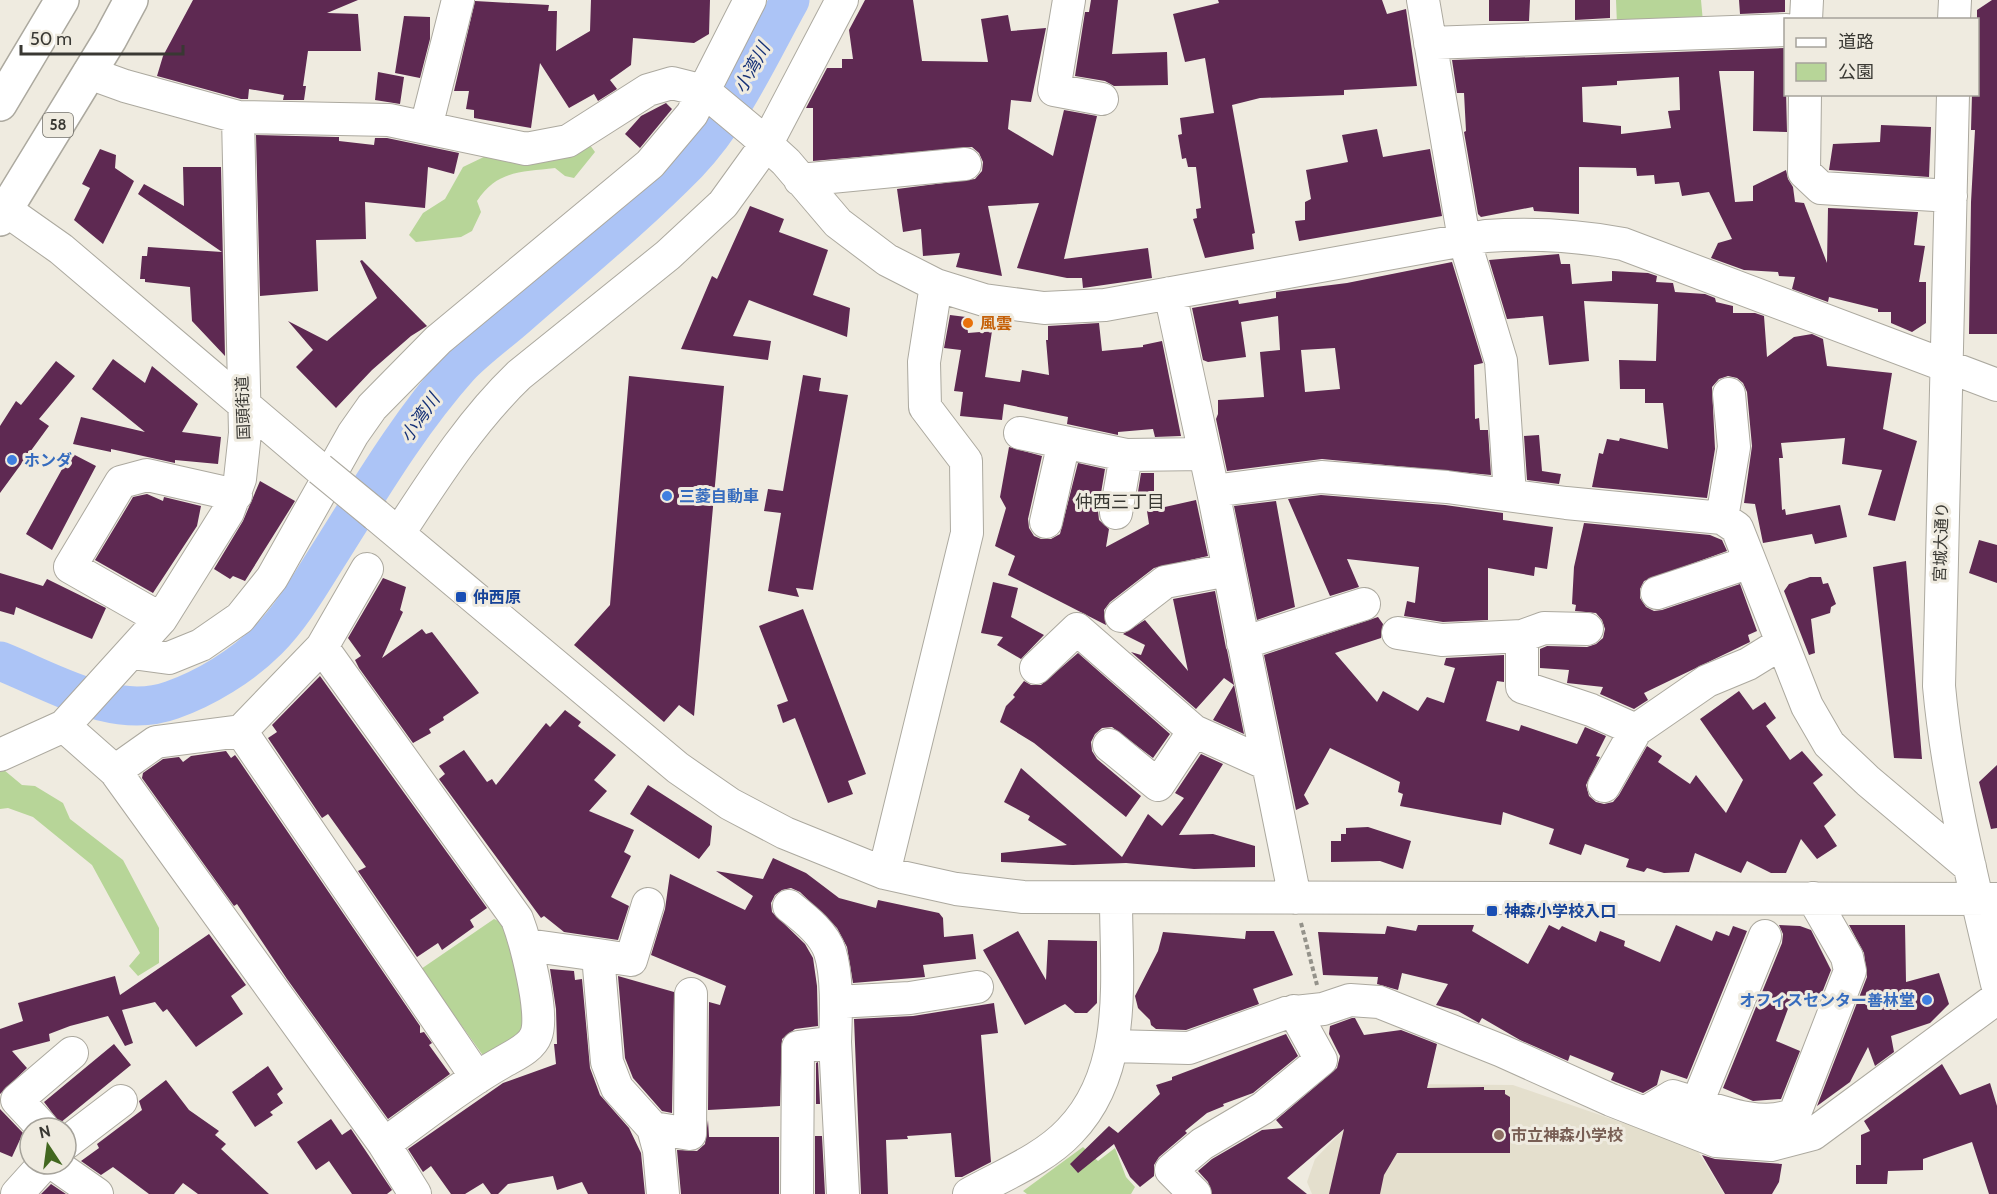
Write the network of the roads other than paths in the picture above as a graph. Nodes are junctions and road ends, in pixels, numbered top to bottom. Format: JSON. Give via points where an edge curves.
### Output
{"nodes":[{"id":1,"x":62,"y":0,"type":"edge"},
{"id":2,"x":131,"y":0,"type":"edge"},
{"id":3,"x":458,"y":0,"type":"edge"},
{"id":4,"x":750,"y":0,"type":"edge"},
{"id":5,"x":842,"y":0,"type":"edge"},
{"id":6,"x":1069,"y":0,"type":"edge"},
{"id":7,"x":1423,"y":0,"type":"edge"},
{"id":8,"x":1807,"y":0,"type":"edge"},
{"id":9,"x":1955,"y":0,"type":"edge"},
{"id":10,"x":1806,"y":18,"type":"edge"},
{"id":11,"x":1954,"y":18,"type":"edge"},
{"id":12,"x":1784,"y":30,"type":"edge"},
{"id":13,"x":1430,"y":43,"type":"junction"},
{"id":14,"x":89,"y":73,"type":"junction"},
{"id":15,"x":704,"y":91,"type":"junction"},
{"id":16,"x":1805,"y":96,"type":"edge"},
{"id":17,"x":1953,"y":96,"type":"edge"},
{"id":18,"x":1102,"y":99,"type":"dead end"},
{"id":19,"x":0,"y":104,"type":"edge"},
{"id":20,"x":238,"y":117,"type":"junction"},
{"id":21,"x":426,"y":127,"type":"junction"},
{"id":22,"x":767,"y":143,"type":"junction"},
{"id":23,"x":965,"y":164,"type":"dead end"},
{"id":24,"x":800,"y":180,"type":"junction"},
{"id":25,"x":1951,"y":196,"type":"junction"},
{"id":26,"x":2,"y":212,"type":"edge"},
{"id":27,"x":1464,"y":239,"type":"junction"},
{"id":28,"x":936,"y":285,"type":"junction"},
{"id":29,"x":1170,"y":293,"type":"junction"},
{"id":30,"x":1946,"y":366,"type":"junction"},
{"id":31,"x":1997,"y":385,"type":"edge"},
{"id":32,"x":1729,"y":394,"type":"dead end"},
{"id":33,"x":245,"y":405,"type":"junction"},
{"id":34,"x":1020,"y":433,"type":"dead end"},
{"id":35,"x":1064,"y":442,"type":"junction"},
{"id":36,"x":1205,"y":454,"type":"junction"},
{"id":37,"x":1126,"y":455,"type":"junction"},
{"id":38,"x":1213,"y":491,"type":"junction"},
{"id":39,"x":236,"y":495,"type":"junction"},
{"id":40,"x":1510,"y":495,"type":"junction"},
{"id":41,"x":1116,"y":513,"type":"dead end"},
{"id":42,"x":1722,"y":518,"type":"junction"},
{"id":43,"x":1046,"y":522,"type":"dead end"},
{"id":44,"x":387,"y":524,"type":"junction"},
{"id":45,"x":1750,"y":562,"type":"junction"},
{"id":46,"x":367,"y":569,"type":"dead end"},
{"id":47,"x":1228,"y":570,"type":"junction"},
{"id":48,"x":1657,"y":593,"type":"dead end"},
{"id":49,"x":1364,"y":604,"type":"dead end"},
{"id":50,"x":1121,"y":616,"type":"dead end"},
{"id":51,"x":161,"y":619,"type":"junction"},
{"id":52,"x":1587,"y":629,"type":"dead end"},
{"id":53,"x":1398,"y":633,"type":"dead end"},
{"id":54,"x":1522,"y":636,"type":"junction"},
{"id":55,"x":1243,"y":643,"type":"junction"},
{"id":56,"x":1782,"y":643,"type":"junction"},
{"id":57,"x":322,"y":647,"type":"junction"},
{"id":58,"x":127,"y":658,"type":"junction"},
{"id":59,"x":1036,"y":668,"type":"dead end"},
{"id":60,"x":69,"y":720,"type":"junction"},
{"id":61,"x":1636,"y":730,"type":"junction"},
{"id":62,"x":241,"y":731,"type":"junction"},
{"id":63,"x":1194,"y":731,"type":"junction"},
{"id":64,"x":1109,"y":745,"type":"dead end"},
{"id":65,"x":0,"y":755,"type":"edge"},
{"id":66,"x":1267,"y":764,"type":"junction"},
{"id":67,"x":115,"y":771,"type":"junction"},
{"id":68,"x":1604,"y":786,"type":"dead end"},
{"id":69,"x":1970,"y":867,"type":"junction"},
{"id":70,"x":884,"y":873,"type":"junction"},
{"id":71,"x":1295,"y":898,"type":"junction"},
{"id":72,"x":1813,"y":898,"type":"junction"},
{"id":73,"x":1116,"y":899,"type":"junction"},
{"id":74,"x":1987,"y":899,"type":"edge"},
{"id":75,"x":648,"y":904,"type":"dead end"},
{"id":76,"x":789,"y":906,"type":"dead end"},
{"id":77,"x":1765,"y":936,"type":"dead end"},
{"id":78,"x":527,"y":945,"type":"junction"},
{"id":79,"x":598,"y":955,"type":"junction"},
{"id":80,"x":1997,"y":984,"type":"edge"},
{"id":81,"x":977,"y":987,"type":"dead end"},
{"id":82,"x":691,"y":994,"type":"dead end"},
{"id":83,"x":1997,"y":998,"type":"edge"},
{"id":84,"x":836,"y":1002,"type":"junction"},
{"id":85,"x":1309,"y":1010,"type":"junction"},
{"id":86,"x":835,"y":1042,"type":"junction"},
{"id":87,"x":1112,"y":1046,"type":"junction"},
{"id":88,"x":72,"y":1053,"type":"dead end"},
{"id":89,"x":477,"y":1078,"type":"junction"},
{"id":90,"x":122,"y":1101,"type":"dead end"},
{"id":91,"x":1696,"y":1103,"type":"junction"},
{"id":92,"x":1645,"y":1113,"type":"junction"},
{"id":93,"x":32,"y":1116,"type":"edge"},
{"id":94,"x":653,"y":1128,"type":"junction"},
{"id":95,"x":78,"y":1134,"type":"edge"},
{"id":96,"x":384,"y":1144,"type":"junction"},
{"id":97,"x":33,"y":1176,"type":"edge"},
{"id":98,"x":71,"y":1176,"type":"edge"},
{"id":99,"x":16,"y":1194,"type":"edge"},
{"id":100,"x":97,"y":1194,"type":"edge"},
{"id":101,"x":415,"y":1194,"type":"edge"},
{"id":102,"x":663,"y":1194,"type":"edge"},
{"id":103,"x":797,"y":1194,"type":"edge"},
{"id":104,"x":843,"y":1194,"type":"edge"},
{"id":105,"x":969,"y":1194,"type":"edge"},
{"id":106,"x":1195,"y":1194,"type":"edge"}],
"edges":[{"from":1,"to":19,"type":"highway"},
{"from":2,"to":14,"type":"highway","number":"58"},
{"from":3,"to":21,"type":"street"},
{"from":4,"to":15,"type":"street"},
{"from":5,"to":22,"type":"street"},
{"from":6,"to":18,"type":"street","via":[[1054,90]]},
{"from":7,"to":13,"type":"street"},
{"from":8,"to":10,"type":"street"},
{"from":9,"to":11,"type":"street"},
{"from":12,"to":13,"type":"street"},
{"from":13,"to":27,"type":"street"},
{"from":14,"to":20,"type":"street"},
{"from":14,"to":26,"type":"highway","number":"58"},
{"from":15,"to":21,"type":"street","via":[[672,83],[660,85],[568,141],[538,148],[503,146]]},
{"from":15,"to":22,"type":"street"},
{"from":15,"to":58,"type":"street","via":[[692,114],[650,164],[438,340],[372,407],[272,578],[240,618],[201,645],[169,658]]},
{"from":16,"to":25,"type":"street","via":[[1804,172],[1821,188]]},
{"from":17,"to":25,"type":"street","name":"宮城大通り"},
{"from":20,"to":21,"type":"street","via":[[388,120]]},
{"from":20,"to":33,"type":"street","name":"国頭街道"},
{"from":22,"to":24,"type":"street"},
{"from":22,"to":44,"type":"street","via":[[729,197],[700,227],[519,375]]},
{"from":23,"to":24,"type":"street"},
{"from":24,"to":28,"type":"street","via":[[838,223],[886,260]]},
{"from":25,"to":30,"type":"street","name":"宮城大通り"},
{"from":26,"to":33,"type":"street","via":[[61,249]]},
{"from":27,"to":29,"type":"street"},
{"from":27,"to":30,"type":"street","via":[[1534,233],[1623,243]]},
{"from":27,"to":40,"type":"street","via":[[1501,361]]},
{"from":28,"to":29,"type":"street","via":[[984,300],[1044,308],[1105,305]]},
{"from":28,"to":70,"type":"street","via":[[924,362],[925,407],[966,461],[967,533]]},
{"from":29,"to":36,"type":"street"},
{"from":30,"to":31,"type":"street"},
{"from":30,"to":69,"type":"street","name":"宮城大通り","via":[[1939,686],[1946,745]]},
{"from":32,"to":42,"type":"street","via":[[1734,447]]},
{"from":33,"to":39,"type":"street","name":"国頭街道","via":[[243,464]]},
{"from":33,"to":44,"type":"street","bridge":true},
{"from":34,"to":35,"type":"street"},
{"from":35,"to":37,"type":"street"},
{"from":35,"to":43,"type":"street"},
{"from":36,"to":37,"type":"street"},
{"from":36,"to":38,"type":"street"},
{"from":37,"to":41,"type":"street"},
{"from":38,"to":40,"type":"street","via":[[1321,477]]},
{"from":38,"to":47,"type":"street"},
{"from":39,"to":51,"type":"street","name":"国頭街道"},
{"from":39,"to":51,"type":"street","via":[[147,475],[121,482],[70,567]]},
{"from":40,"to":42,"type":"street"},
{"from":42,"to":45,"type":"street","via":[[1737,528]]},
{"from":44,"to":70,"type":"street","via":[[678,768],[730,804],[785,833]]},
{"from":45,"to":48,"type":"street"},
{"from":45,"to":56,"type":"street"},
{"from":46,"to":57,"type":"street"},
{"from":47,"to":50,"type":"street","via":[[1165,582]]},
{"from":47,"to":55,"type":"street"},
{"from":49,"to":55,"type":"street"},
{"from":51,"to":58,"type":"street","name":"国頭街道"},
{"from":52,"to":54,"type":"street","via":[[1544,628]]},
{"from":53,"to":54,"type":"street","via":[[1442,640]]},
{"from":54,"to":61,"type":"street","via":[[1522,687]]},
{"from":55,"to":66,"type":"street"},
{"from":56,"to":61,"type":"street","via":[[1748,664],[1707,681]]},
{"from":56,"to":69,"type":"street","via":[[1807,706],[1829,744]]},
{"from":57,"to":62,"type":"street"},
{"from":57,"to":78,"type":"street","via":[[517,919]]},
{"from":58,"to":60,"type":"street","name":"国頭街道"},
{"from":59,"to":63,"type":"street","via":[[1077,629]]},
{"from":60,"to":65,"type":"street"},
{"from":60,"to":67,"type":"street"},
{"from":61,"to":68,"type":"street"},
{"from":62,"to":67,"type":"street","via":[[156,742]]},
{"from":62,"to":89,"type":"street"},
{"from":63,"to":64,"type":"street","via":[[1158,785]]},
{"from":63,"to":66,"type":"street"},
{"from":66,"to":71,"type":"street"},
{"from":67,"to":96,"type":"street"},
{"from":69,"to":74,"type":"street","name":"宮城大通り"},
{"from":70,"to":73,"type":"street","via":[[1023,897]]},
{"from":71,"to":72,"type":"street"},
{"from":71,"to":73,"type":"street"},
{"from":72,"to":74,"type":"street"},
{"from":72,"to":91,"type":"street","via":[[1847,957],[1850,971],[1795,1113],[1785,1119],[1757,1121]]},
{"from":73,"to":87,"type":"street"},
{"from":74,"to":80,"type":"street","name":"宮城大通り"},
{"from":75,"to":79,"type":"street","via":[[631,960]]},
{"from":76,"to":84,"type":"street","via":[[815,928],[830,951]]},
{"from":77,"to":91,"type":"street"},
{"from":78,"to":79,"type":"street"},
{"from":78,"to":89,"type":"street","via":[[538,1019],[536,1036],[524,1050]]},
{"from":79,"to":94,"type":"street","via":[[607,1062],[617,1088]]},
{"from":81,"to":84,"type":"street","via":[[910,998]]},
{"from":82,"to":94,"type":"street","via":[[690,1134]]},
{"from":83,"to":92,"type":"street","via":[[1813,1134],[1771,1146],[1716,1141]]},
{"from":84,"to":86,"type":"street"},
{"from":85,"to":87,"type":"street","via":[[1189,1048]]},
{"from":85,"to":92,"type":"street","via":[[1350,1000],[1378,1002]]},
{"from":85,"to":106,"type":"street","via":[[1321,1060],[1263,1108],[1202,1144],[1171,1170]]},
{"from":86,"to":103,"type":"street","via":[[798,1047]]},
{"from":86,"to":104,"type":"street"},
{"from":87,"to":105,"type":"street","via":[[1099,1088],[1070,1131],[1049,1149]]},
{"from":88,"to":93,"type":"street","via":[[17,1100]]},
{"from":89,"to":96,"type":"street"},
{"from":90,"to":95,"type":"street"},
{"from":91,"to":92,"type":"street","via":[[1673,1096]]},
{"from":94,"to":102,"type":"street"},
{"from":96,"to":101,"type":"street"},
{"from":97,"to":99,"type":"street"},
{"from":98,"to":100,"type":"street"}]}
